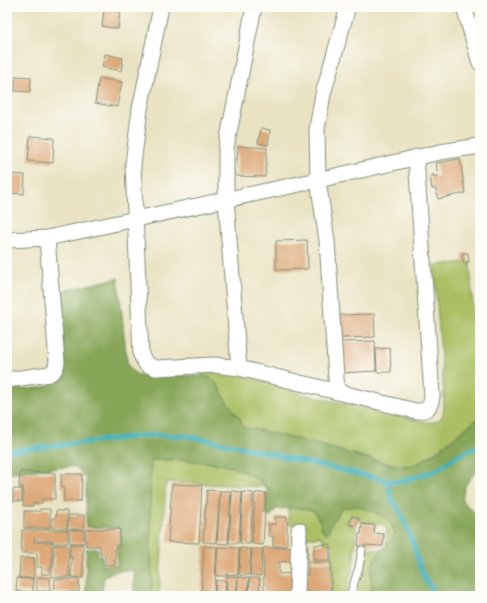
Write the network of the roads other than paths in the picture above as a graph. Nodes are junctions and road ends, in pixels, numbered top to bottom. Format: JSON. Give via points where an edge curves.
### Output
{"nodes":[{"id":1,"x":161,"y":7,"type":"edge"},
{"id":2,"x":254,"y":7,"type":"edge"},
{"id":3,"x":348,"y":7,"type":"edge"},
{"id":4,"x":464,"y":7,"type":"edge"},
{"id":5,"x":480,"y":63,"type":"edge"},
{"id":6,"x":480,"y":146,"type":"edge"},
{"id":7,"x":416,"y":157,"type":"junction"},
{"id":8,"x":318,"y":180,"type":"junction"},
{"id":9,"x":226,"y":200,"type":"junction"},
{"id":10,"x":135,"y":220,"type":"junction"},
{"id":11,"x":47,"y":238,"type":"junction"},
{"id":12,"x":7,"y":240,"type":"edge"},
{"id":13,"x":239,"y":368,"type":"junction"},
{"id":14,"x":7,"y":380,"type":"edge"},
{"id":15,"x":337,"y":392,"type":"junction"},
{"id":16,"x":299,"y":530,"type":"dead end"},
{"id":17,"x":362,"y":550,"type":"dead end"},
{"id":18,"x":297,"y":596,"type":"edge"},
{"id":19,"x":350,"y":596,"type":"edge"}],
"edges":[{"from":1,"to":10,"type":"street","via":[[140,109],[133,164]]},
{"from":2,"to":9,"type":"street","via":[[226,148]]},
{"from":3,"to":8,"type":"street","via":[[323,94],[317,129]]},
{"from":4,"to":5,"type":"street"},
{"from":6,"to":7,"type":"street"},
{"from":7,"to":8,"type":"street"},
{"from":7,"to":15,"type":"street","via":[[432,403],[422,412]]},
{"from":8,"to":9,"type":"street"},
{"from":8,"to":15,"type":"street","via":[[327,241]]},
{"from":9,"to":10,"type":"street"},
{"from":9,"to":13,"type":"street"},
{"from":10,"to":11,"type":"street"},
{"from":10,"to":13,"type":"street","via":[[143,361],[156,368],[215,365]]},
{"from":11,"to":12,"type":"street"},
{"from":11,"to":14,"type":"street","via":[[56,366],[49,374]]},
{"from":13,"to":15,"type":"street"},
{"from":16,"to":18,"type":"street"},
{"from":17,"to":19,"type":"lane"}]}
